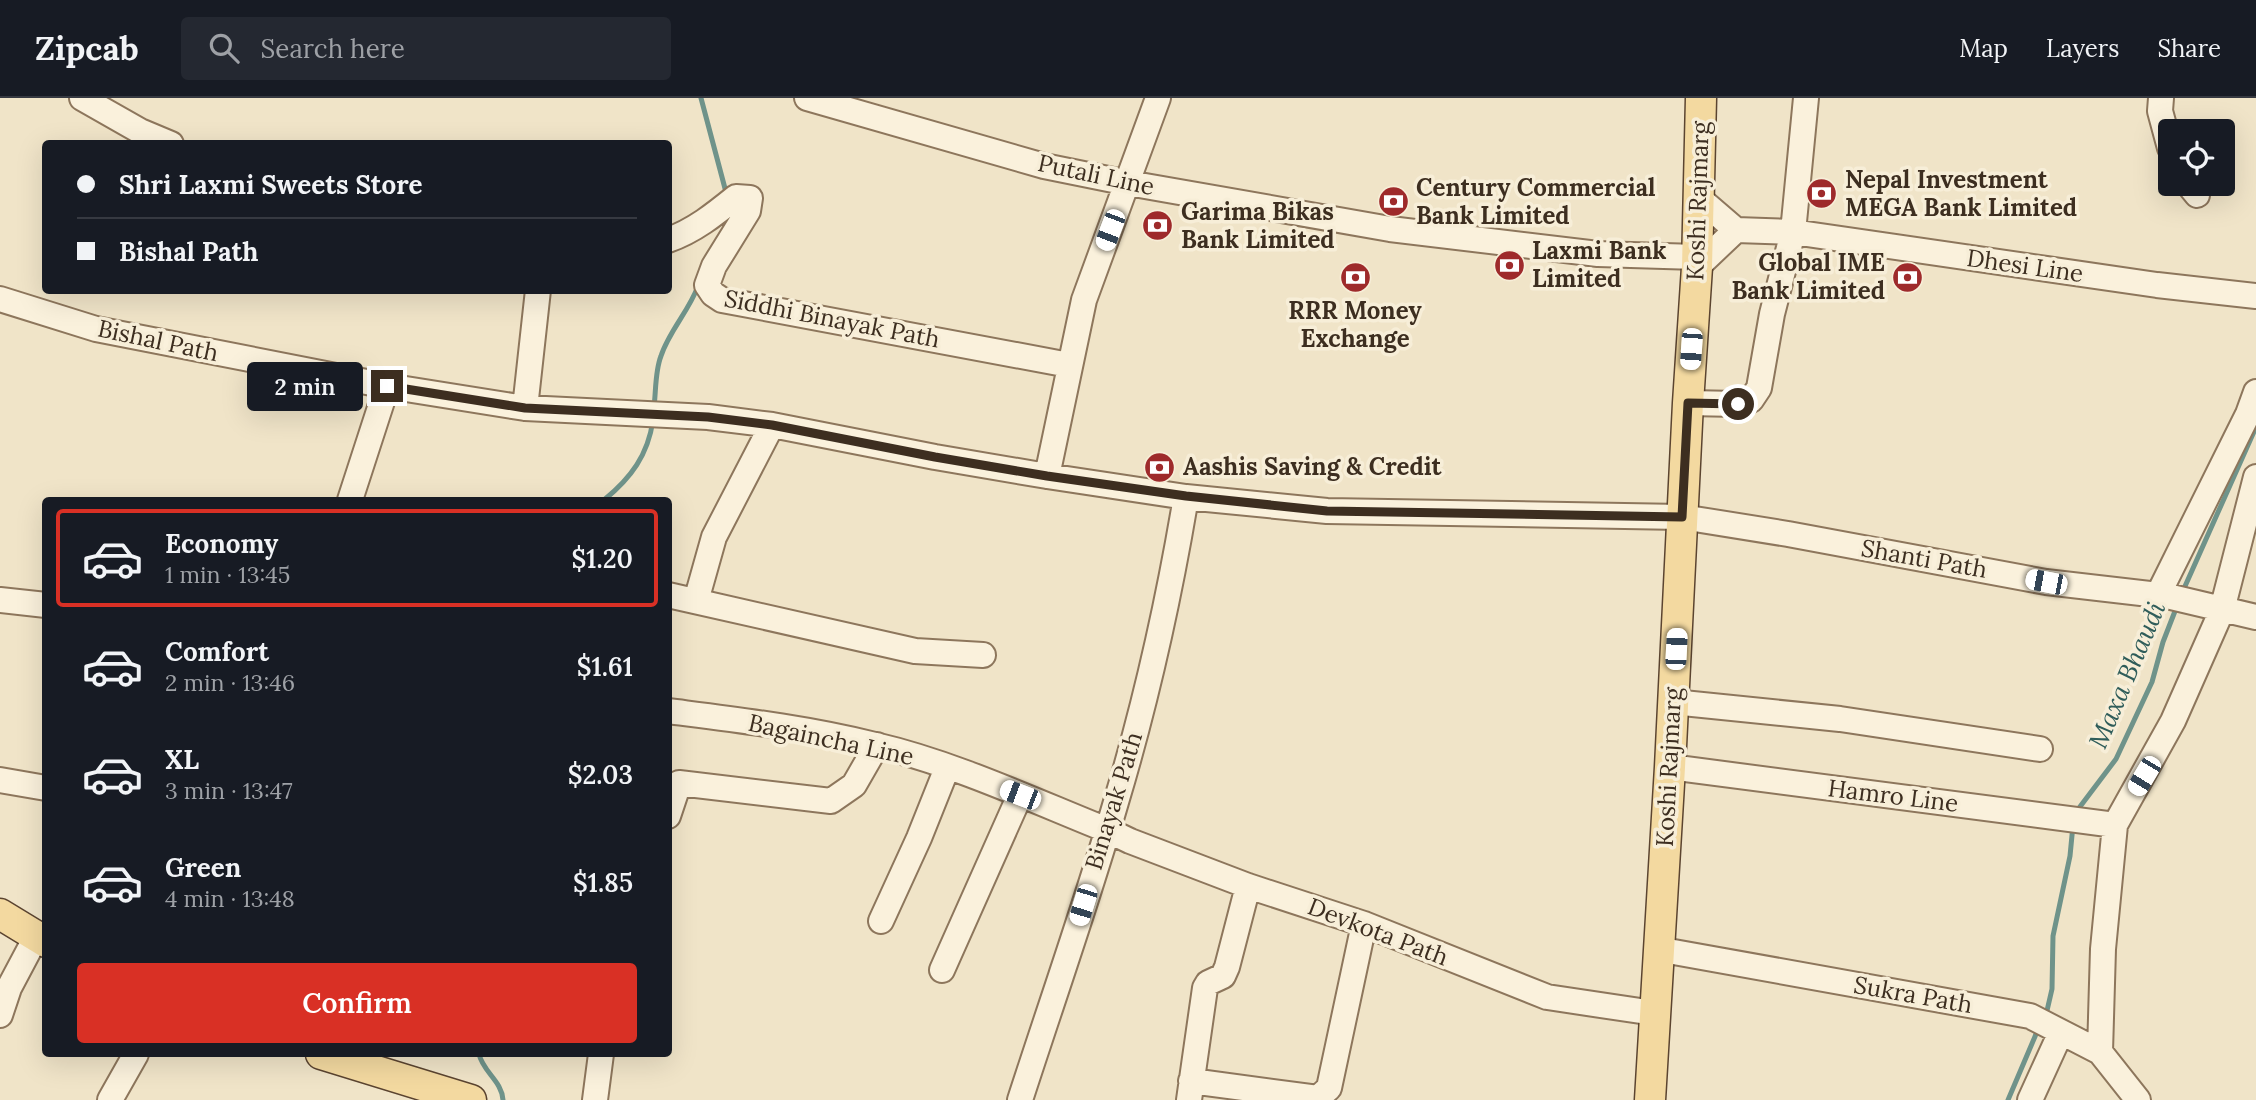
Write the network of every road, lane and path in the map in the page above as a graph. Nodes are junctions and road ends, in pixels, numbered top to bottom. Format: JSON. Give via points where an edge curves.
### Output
{"nodes":[{"id":1,"x":82,"y":98,"type":"edge"},
{"id":2,"x":807,"y":98,"type":"edge"},
{"id":3,"x":1158,"y":98,"type":"edge"},
{"id":4,"x":1701,"y":98,"type":"edge"},
{"id":5,"x":1807,"y":98,"type":"edge"},
{"id":6,"x":2161,"y":98,"type":"edge"},
{"id":7,"x":2162,"y":119,"type":"edge"},
{"id":8,"x":162,"y":140,"type":"edge"},
{"id":9,"x":1128,"y":183,"type":"junction"},
{"id":10,"x":1700,"y":199,"type":"junction"},
{"id":11,"x":1736,"y":230,"type":"junction"},
{"id":12,"x":1793,"y":232,"type":"junction"},
{"id":13,"x":672,"y":239,"type":"edge"},
{"id":14,"x":1697,"y":262,"type":"junction"},
{"id":15,"x":538,"y":294,"type":"edge"},
{"id":16,"x":2256,"y":296,"type":"edge"},
{"id":17,"x":0,"y":299,"type":"edge"},
{"id":18,"x":1069,"y":365,"type":"junction"},
{"id":19,"x":387,"y":386,"type":"junction"},
{"id":20,"x":2256,"y":392,"type":"edge"},
{"id":21,"x":1688,"y":403,"type":"junction"},
{"id":22,"x":525,"y":408,"type":"junction"},
{"id":23,"x":772,"y":425,"type":"junction"},
{"id":24,"x":1047,"y":476,"type":"junction"},
{"id":25,"x":2256,"y":477,"type":"edge"},
{"id":26,"x":1186,"y":496,"type":"junction"},
{"id":27,"x":351,"y":497,"type":"edge"},
{"id":28,"x":1682,"y":517,"type":"junction"},
{"id":29,"x":672,"y":596,"type":"edge"},
{"id":30,"x":2163,"y":596,"type":"junction"},
{"id":31,"x":0,"y":600,"type":"edge"},
{"id":32,"x":696,"y":601,"type":"junction"},
{"id":33,"x":42,"y":605,"type":"edge"},
{"id":34,"x":2222,"y":610,"type":"junction"},
{"id":35,"x":2256,"y":617,"type":"edge"},
{"id":36,"x":983,"y":655,"type":"dead end"},
{"id":37,"x":1673,"y":702,"type":"junction"},
{"id":38,"x":672,"y":712,"type":"edge"},
{"id":39,"x":877,"y":745,"type":"junction"},
{"id":40,"x":2040,"y":749,"type":"dead end"},
{"id":41,"x":1670,"y":767,"type":"junction"},
{"id":42,"x":947,"y":768,"type":"junction"},
{"id":43,"x":0,"y":780,"type":"edge"},
{"id":44,"x":674,"y":782,"type":"edge"},
{"id":45,"x":42,"y":787,"type":"edge"},
{"id":46,"x":1020,"y":795,"type":"junction"},
{"id":47,"x":2115,"y":825,"type":"junction"},
{"id":48,"x":1107,"y":830,"type":"junction"},
{"id":49,"x":1248,"y":886,"type":"junction"},
{"id":50,"x":0,"y":914,"type":"edge"},
{"id":51,"x":881,"y":921,"type":"dead end"},
{"id":52,"x":1364,"y":924,"type":"junction"},
{"id":53,"x":41,"y":939,"type":"edge"},
{"id":54,"x":1657,"y":949,"type":"junction"},
{"id":55,"x":942,"y":970,"type":"dead end"},
{"id":56,"x":1654,"y":1013,"type":"junction"},
{"id":57,"x":0,"y":1014,"type":"edge"},
{"id":58,"x":2058,"y":1030,"type":"junction"},
{"id":59,"x":2100,"y":1052,"type":"junction"},
{"id":60,"x":134,"y":1057,"type":"edge"},
{"id":61,"x":331,"y":1057,"type":"edge"},
{"id":62,"x":601,"y":1057,"type":"edge"},
{"id":63,"x":1190,"y":1091,"type":"edge"},
{"id":64,"x":110,"y":1100,"type":"edge"},
{"id":65,"x":471,"y":1100,"type":"edge"},
{"id":66,"x":595,"y":1100,"type":"edge"},
{"id":67,"x":1020,"y":1100,"type":"edge"},
{"id":68,"x":1650,"y":1100,"type":"edge"},
{"id":69,"x":2030,"y":1100,"type":"edge"},
{"id":70,"x":2138,"y":1100,"type":"edge"}],
"edges":[{"from":1,"to":8,"type":"street"},
{"from":2,"to":9,"type":"street","name":"Putali Line","via":[[1044,166]]},
{"from":3,"to":9,"type":"street"},
{"from":4,"to":10,"type":"main road","name":"Koshi Rajmarg"},
{"from":5,"to":12,"type":"street"},
{"from":6,"to":7,"type":"street"},
{"from":9,"to":14,"type":"street","name":"Putali Line","via":[[1390,229]]},
{"from":9,"to":18,"type":"street","via":[[1084,300]]},
{"from":10,"to":11,"type":"street"},
{"from":10,"to":14,"type":"main road","name":"Koshi Rajmarg"},
{"from":11,"to":12,"type":"street","name":"Dhesi Line"},
{"from":11,"to":14,"type":"street"},
{"from":12,"to":16,"type":"street","name":"Dhesi Line"},
{"from":12,"to":21,"type":"street","via":[[1759,388],[1751,401],[1738,404]]},
{"from":13,"to":18,"type":"street","name":"Siddhi Binayak Path","via":[[736,197],[750,198],[748,211],[707,285],[722,300]]},
{"from":14,"to":21,"type":"main road","name":"Koshi Rajmarg"},
{"from":15,"to":22,"type":"street"},
{"from":17,"to":19,"type":"street","name":"Bishal Path","via":[[96,330]]},
{"from":18,"to":24,"type":"street"},
{"from":19,"to":22,"type":"street","name":"Bishal Path"},
{"from":19,"to":27,"type":"street"},
{"from":20,"to":30,"type":"street"},
{"from":21,"to":28,"type":"main road","name":"Koshi Rajmarg"},
{"from":22,"to":23,"type":"street","name":"Bishal Path","via":[[708,417]]},
{"from":23,"to":24,"type":"street","name":"Bishal Path"},
{"from":23,"to":32,"type":"street","via":[[714,537]]},
{"from":24,"to":26,"type":"street","name":"Shanti Path"},
{"from":25,"to":34,"type":"street"},
{"from":26,"to":28,"type":"street","name":"Shanti Path","via":[[1327,511]]},
{"from":26,"to":48,"type":"street","name":"Binayak Path","via":[[1166,605]]},
{"from":28,"to":30,"type":"street","name":"Shanti Path","via":[[2046,582]]},
{"from":28,"to":37,"type":"main road","name":"Koshi Rajmarg"},
{"from":29,"to":32,"type":"street"},
{"from":30,"to":34,"type":"street","name":"Shanti Path"},
{"from":31,"to":33,"type":"street"},
{"from":32,"to":36,"type":"street","via":[[915,650]]},
{"from":34,"to":35,"type":"street","name":"Shanti Path"},
{"from":34,"to":47,"type":"street","via":[[2174,721]]},
{"from":37,"to":40,"type":"street","via":[[1840,719]]},
{"from":37,"to":41,"type":"main road","name":"Koshi Rajmarg"},
{"from":38,"to":39,"type":"street","name":"Bagaincha Line","via":[[771,724]]},
{"from":39,"to":42,"type":"street","name":"Bagaincha Line"},
{"from":39,"to":44,"type":"street","via":[[853,785],[831,801]]},
{"from":41,"to":47,"type":"street","name":"Hamro Line"},
{"from":41,"to":54,"type":"main road","name":"Koshi Rajmarg"},
{"from":42,"to":46,"type":"street","name":"Bagaincha Line"},
{"from":42,"to":51,"type":"street"},
{"from":43,"to":45,"type":"street"},
{"from":46,"to":48,"type":"street","name":"Bagaincha Line"},
{"from":46,"to":55,"type":"street"},
{"from":47,"to":59,"type":"street","via":[[2103,949]]},
{"from":48,"to":49,"type":"street","name":"Devkota Path"},
{"from":48,"to":67,"type":"street","name":"Binayak Path"},
{"from":49,"to":52,"type":"street","name":"Devkota Path"},
{"from":49,"to":63,"type":"street","via":[[1227,967],[1223,976],[1205,988]]},
{"from":50,"to":53,"type":"main road"},
{"from":52,"to":56,"type":"street","name":"Devkota Path","via":[[1547,997]]},
{"from":52,"to":63,"type":"street","via":[[1329,1088],[1318,1098]]},
{"from":53,"to":57,"type":"street","via":[[9,988]]},
{"from":54,"to":56,"type":"main road","name":"Koshi Rajmarg"},
{"from":54,"to":58,"type":"street","name":"Sukra Path","via":[[2030,1016]]},
{"from":56,"to":68,"type":"main road","name":"Koshi Rajmarg"},
{"from":58,"to":59,"type":"street","name":"Sukra Path"},
{"from":58,"to":69,"type":"street"},
{"from":59,"to":70,"type":"street","name":"Sukra Path"},
{"from":60,"to":64,"type":"street"},
{"from":61,"to":65,"type":"main road"},
{"from":62,"to":66,"type":"street"}]}
